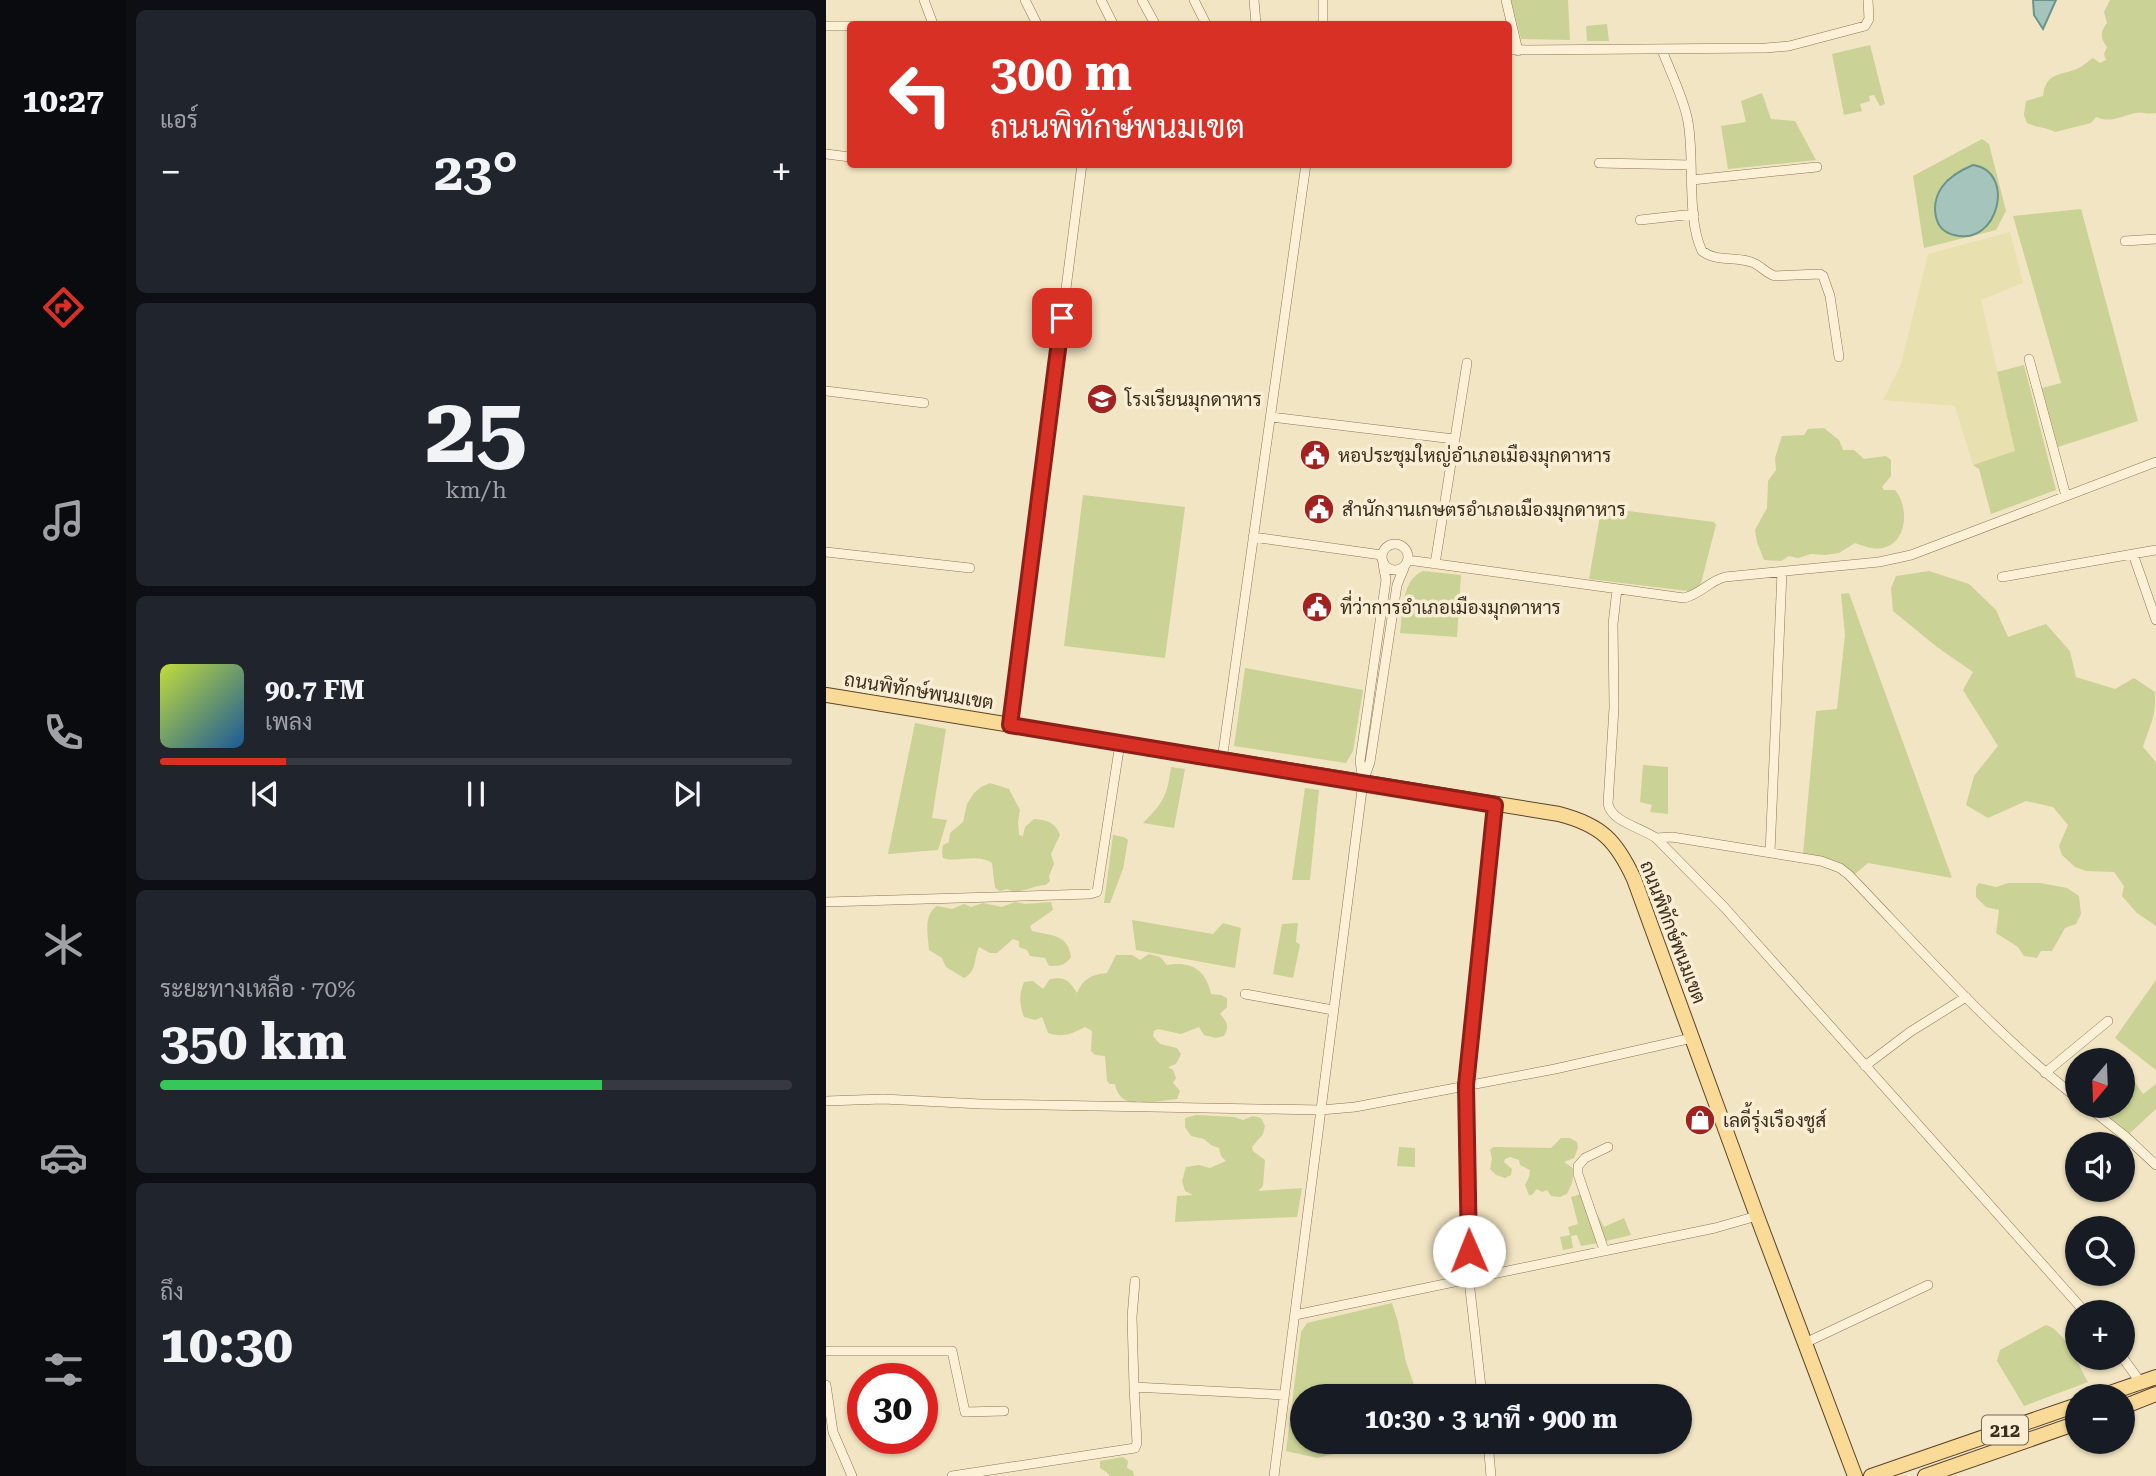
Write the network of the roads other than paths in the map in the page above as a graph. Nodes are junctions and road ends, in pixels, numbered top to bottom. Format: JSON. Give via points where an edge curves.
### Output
{"nodes":[{"id":1,"x":924,"y":0,"type":"edge"},
{"id":2,"x":1025,"y":0,"type":"edge"},
{"id":3,"x":1101,"y":0,"type":"edge"},
{"id":4,"x":1142,"y":0,"type":"edge"},
{"id":5,"x":1194,"y":0,"type":"edge"},
{"id":6,"x":1254,"y":0,"type":"edge"},
{"id":7,"x":1323,"y":0,"type":"edge"},
{"id":8,"x":1506,"y":0,"type":"edge"},
{"id":9,"x":1868,"y":0,"type":"edge"},
{"id":10,"x":932,"y":21,"type":"edge"},
{"id":11,"x":1036,"y":21,"type":"edge"},
{"id":12,"x":1112,"y":21,"type":"edge"},
{"id":13,"x":1153,"y":21,"type":"edge"},
{"id":14,"x":1204,"y":21,"type":"edge"},
{"id":15,"x":1256,"y":21,"type":"edge"},
{"id":16,"x":1323,"y":21,"type":"edge"},
{"id":17,"x":1509,"y":21,"type":"edge"},
{"id":18,"x":826,"y":26,"type":"edge"},
{"id":19,"x":847,"y":26,"type":"edge"},
{"id":20,"x":1662,"y":50,"type":"junction"},
{"id":21,"x":1513,"y":51,"type":"edge"},
{"id":22,"x":826,"y":155,"type":"edge"},
{"id":23,"x":847,"y":157,"type":"edge"},
{"id":24,"x":1599,"y":163,"type":"dead end"},
{"id":25,"x":1691,"y":165,"type":"junction"},
{"id":26,"x":1817,"y":167,"type":"dead end"},
{"id":27,"x":1081,"y":168,"type":"edge"},
{"id":28,"x":1305,"y":168,"type":"edge"},
{"id":29,"x":1692,"y":180,"type":"junction"},
{"id":30,"x":1694,"y":214,"type":"junction"},
{"id":31,"x":1640,"y":220,"type":"dead end"},
{"id":32,"x":2156,"y":239,"type":"edge"},
{"id":33,"x":2125,"y":241,"type":"dead end"},
{"id":34,"x":1839,"y":357,"type":"dead end"},
{"id":35,"x":2029,"y":359,"type":"dead end"},
{"id":36,"x":1467,"y":363,"type":"dead end"},
{"id":37,"x":826,"y":391,"type":"edge"},
{"id":38,"x":924,"y":403,"type":"dead end"},
{"id":39,"x":1270,"y":417,"type":"junction"},
{"id":40,"x":1454,"y":439,"type":"junction"},
{"id":41,"x":2156,"y":462,"type":"edge"},
{"id":42,"x":2066,"y":496,"type":"junction"},
{"id":43,"x":1253,"y":537,"type":"junction"},
{"id":44,"x":2156,"y":550,"type":"edge"},
{"id":45,"x":826,"y":552,"type":"edge"},
{"id":46,"x":2133,"y":554,"type":"junction"},
{"id":47,"x":1382,"y":560,"type":"junction"},
{"id":48,"x":1406,"y":564,"type":"junction"},
{"id":49,"x":1435,"y":564,"type":"junction"},
{"id":50,"x":970,"y":568,"type":"dead end"},
{"id":51,"x":1782,"y":572,"type":"junction"},
{"id":52,"x":2002,"y":577,"type":"dead end"},
{"id":53,"x":1618,"y":589,"type":"junction"},
{"id":54,"x":2156,"y":620,"type":"edge"},
{"id":55,"x":826,"y":695,"type":"edge"},
{"id":56,"x":1010,"y":725,"type":"junction"},
{"id":57,"x":1120,"y":743,"type":"junction"},
{"id":58,"x":1222,"y":760,"type":"junction"},
{"id":59,"x":1363,"y":782,"type":"junction"},
{"id":60,"x":1495,"y":805,"type":"junction"},
{"id":61,"x":1656,"y":838,"type":"junction"},
{"id":62,"x":1770,"y":853,"type":"junction"},
{"id":63,"x":826,"y":902,"type":"edge"},
{"id":64,"x":1245,"y":993,"type":"dead end"},
{"id":65,"x":1966,"y":996,"type":"junction"},
{"id":66,"x":1333,"y":1010,"type":"junction"},
{"id":67,"x":2108,"y":1021,"type":"dead end"},
{"id":68,"x":1692,"y":1038,"type":"junction"},
{"id":69,"x":1865,"y":1066,"type":"junction"},
{"id":70,"x":2045,"y":1073,"type":"junction"},
{"id":71,"x":1466,"y":1085,"type":"junction"},
{"id":72,"x":2065,"y":1089,"type":"edge"},
{"id":73,"x":826,"y":1101,"type":"edge"},
{"id":74,"x":1321,"y":1110,"type":"junction"},
{"id":75,"x":2102,"y":1118,"type":"edge"},
{"id":76,"x":1608,"y":1147,"type":"dead end"},
{"id":77,"x":2156,"y":1165,"type":"edge"},
{"id":78,"x":1757,"y":1216,"type":"junction"},
{"id":79,"x":1604,"y":1250,"type":"junction"},
{"id":80,"x":1469,"y":1278,"type":"junction"},
{"id":81,"x":1135,"y":1281,"type":"dead end"},
{"id":82,"x":1928,"y":1284,"type":"dead end"},
{"id":83,"x":2074,"y":1300,"type":"edge"},
{"id":84,"x":1295,"y":1315,"type":"junction"},
{"id":85,"x":1805,"y":1343,"type":"junction"},
{"id":86,"x":826,"y":1351,"type":"edge"},
{"id":87,"x":2132,"y":1370,"type":"edge"},
{"id":88,"x":2156,"y":1377,"type":"edge"},
{"id":89,"x":2141,"y":1383,"type":"junction"},
{"id":90,"x":1481,"y":1384,"type":"edge"},
{"id":91,"x":826,"y":1385,"type":"edge"},
{"id":92,"x":2135,"y":1385,"type":"edge"},
{"id":93,"x":1134,"y":1387,"type":"junction"},
{"id":94,"x":2156,"y":1394,"type":"edge"},
{"id":95,"x":1284,"y":1395,"type":"junction"},
{"id":96,"x":2135,"y":1402,"type":"edge"},
{"id":97,"x":2065,"y":1409,"type":"edge"},
{"id":98,"x":1004,"y":1411,"type":"dead end"},
{"id":99,"x":2065,"y":1427,"type":"edge"},
{"id":100,"x":1489,"y":1454,"type":"edge"},
{"id":101,"x":852,"y":1476,"type":"edge"},
{"id":102,"x":952,"y":1476,"type":"edge"},
{"id":103,"x":1274,"y":1476,"type":"edge"},
{"id":104,"x":1491,"y":1476,"type":"edge"},
{"id":105,"x":1855,"y":1476,"type":"edge"},
{"id":106,"x":1871,"y":1476,"type":"edge"},
{"id":107,"x":1925,"y":1476,"type":"edge"}],
"edges":[{"from":1,"to":10,"type":"street"},
{"from":2,"to":11,"type":"street"},
{"from":3,"to":12,"type":"street"},
{"from":4,"to":13,"type":"street"},
{"from":5,"to":14,"type":"street"},
{"from":6,"to":15,"type":"street"},
{"from":7,"to":16,"type":"street"},
{"from":8,"to":17,"type":"street"},
{"from":9,"to":20,"type":"street","via":[[1865,26],[1789,46]]},
{"from":18,"to":19,"type":"street"},
{"from":20,"to":21,"type":"street"},
{"from":20,"to":25,"type":"street","via":[[1688,120]]},
{"from":22,"to":23,"type":"street"},
{"from":24,"to":25,"type":"street"},
{"from":25,"to":29,"type":"street"},
{"from":26,"to":29,"type":"street"},
{"from":27,"to":56,"type":"street"},
{"from":28,"to":39,"type":"street"},
{"from":29,"to":30,"type":"street"},
{"from":30,"to":31,"type":"street"},
{"from":30,"to":34,"type":"street","via":[[1698,244],[1708,256],[1752,262],[1775,276],[1823,276]]},
{"from":32,"to":33,"type":"street"},
{"from":35,"to":42,"type":"street"},
{"from":36,"to":40,"type":"street"},
{"from":37,"to":38,"type":"street"},
{"from":39,"to":40,"type":"street"},
{"from":39,"to":43,"type":"street"},
{"from":40,"to":49,"type":"street"},
{"from":41,"to":42,"type":"street"},
{"from":42,"to":51,"type":"street","via":[[1911,555]]},
{"from":43,"to":47,"type":"street"},
{"from":43,"to":58,"type":"street"},
{"from":44,"to":46,"type":"street"},
{"from":45,"to":50,"type":"street"},
{"from":46,"to":52,"type":"street"},
{"from":46,"to":54,"type":"street"},
{"from":47,"to":48,"type":"street","via":[[1395,571]]},
{"from":47,"to":48,"type":"street","via":[[1385,548],[1397,544],[1405,548]]},
{"from":47,"to":59,"type":"street","via":[[1386,580],[1360,761]]},
{"from":48,"to":49,"type":"street"},
{"from":48,"to":59,"type":"street","via":[[1397,585]]},
{"from":49,"to":53,"type":"street"},
{"from":51,"to":53,"type":"street","via":[[1715,579],[1694,596]]},
{"from":51,"to":62,"type":"street"},
{"from":53,"to":61,"type":"street","via":[[1613,624],[1609,808],[1616,817]]},
{"from":55,"to":56,"type":"main road","name":"ถนนพิทักษ์พนมเขต"},
{"from":56,"to":57,"type":"main road","name":"ถนนพิทักษ์พนมเขต"},
{"from":57,"to":58,"type":"main road","name":"ถนนพิทักษ์พนมเขต"},
{"from":57,"to":63,"type":"street","via":[[1097,892]]},
{"from":58,"to":59,"type":"main road","name":"ถนนพิทักษ์พนมเขต"},
{"from":59,"to":60,"type":"main road","name":"ถนนพิทักษ์พนมเขต"},
{"from":59,"to":66,"type":"street"},
{"from":60,"to":68,"type":"main road","name":"ถนนพิทักษ์พนมเขต","via":[[1578,819],[1617,846],[1634,879]]},
{"from":60,"to":71,"type":"street"},
{"from":61,"to":62,"type":"street"},
{"from":61,"to":69,"type":"street","via":[[1725,908]]},
{"from":62,"to":65,"type":"street","via":[[1840,868]]},
{"from":64,"to":66,"type":"street"},
{"from":65,"to":69,"type":"street"},
{"from":65,"to":70,"type":"street"},
{"from":66,"to":74,"type":"street"},
{"from":67,"to":70,"type":"street"},
{"from":68,"to":71,"type":"street"},
{"from":68,"to":78,"type":"main road","name":"ถนนพิทักษ์พนมเขต"},
{"from":69,"to":83,"type":"street"},
{"from":70,"to":72,"type":"street"},
{"from":71,"to":74,"type":"street"},
{"from":71,"to":80,"type":"street"},
{"from":73,"to":74,"type":"street"},
{"from":74,"to":84,"type":"street"},
{"from":75,"to":77,"type":"street"},
{"from":76,"to":79,"type":"street","via":[[1578,1166]]},
{"from":78,"to":79,"type":"street"},
{"from":78,"to":85,"type":"main road","name":"ถนนพิทักษ์พนมเขต"},
{"from":79,"to":80,"type":"street"},
{"from":80,"to":84,"type":"street"},
{"from":80,"to":90,"type":"street"},
{"from":81,"to":93,"type":"street"},
{"from":82,"to":85,"type":"street"},
{"from":84,"to":95,"type":"street"},
{"from":85,"to":105,"type":"main road","name":"ถนนพิทักษ์พนมเขต"},
{"from":86,"to":98,"type":"street","via":[[952,1351],[965,1412]]},
{"from":87,"to":89,"type":"street"},
{"from":88,"to":89,"type":"main road"},
{"from":89,"to":92,"type":"main road"},
{"from":91,"to":101,"type":"street","via":[[833,1432]]},
{"from":93,"to":95,"type":"street"},
{"from":93,"to":102,"type":"street","via":[[1135,1448]]},
{"from":94,"to":96,"type":"main road"},
{"from":95,"to":103,"type":"street"},
{"from":97,"to":106,"type":"main road","number":"212"},
{"from":99,"to":107,"type":"main road","number":"212"},
{"from":100,"to":104,"type":"street"}]}
